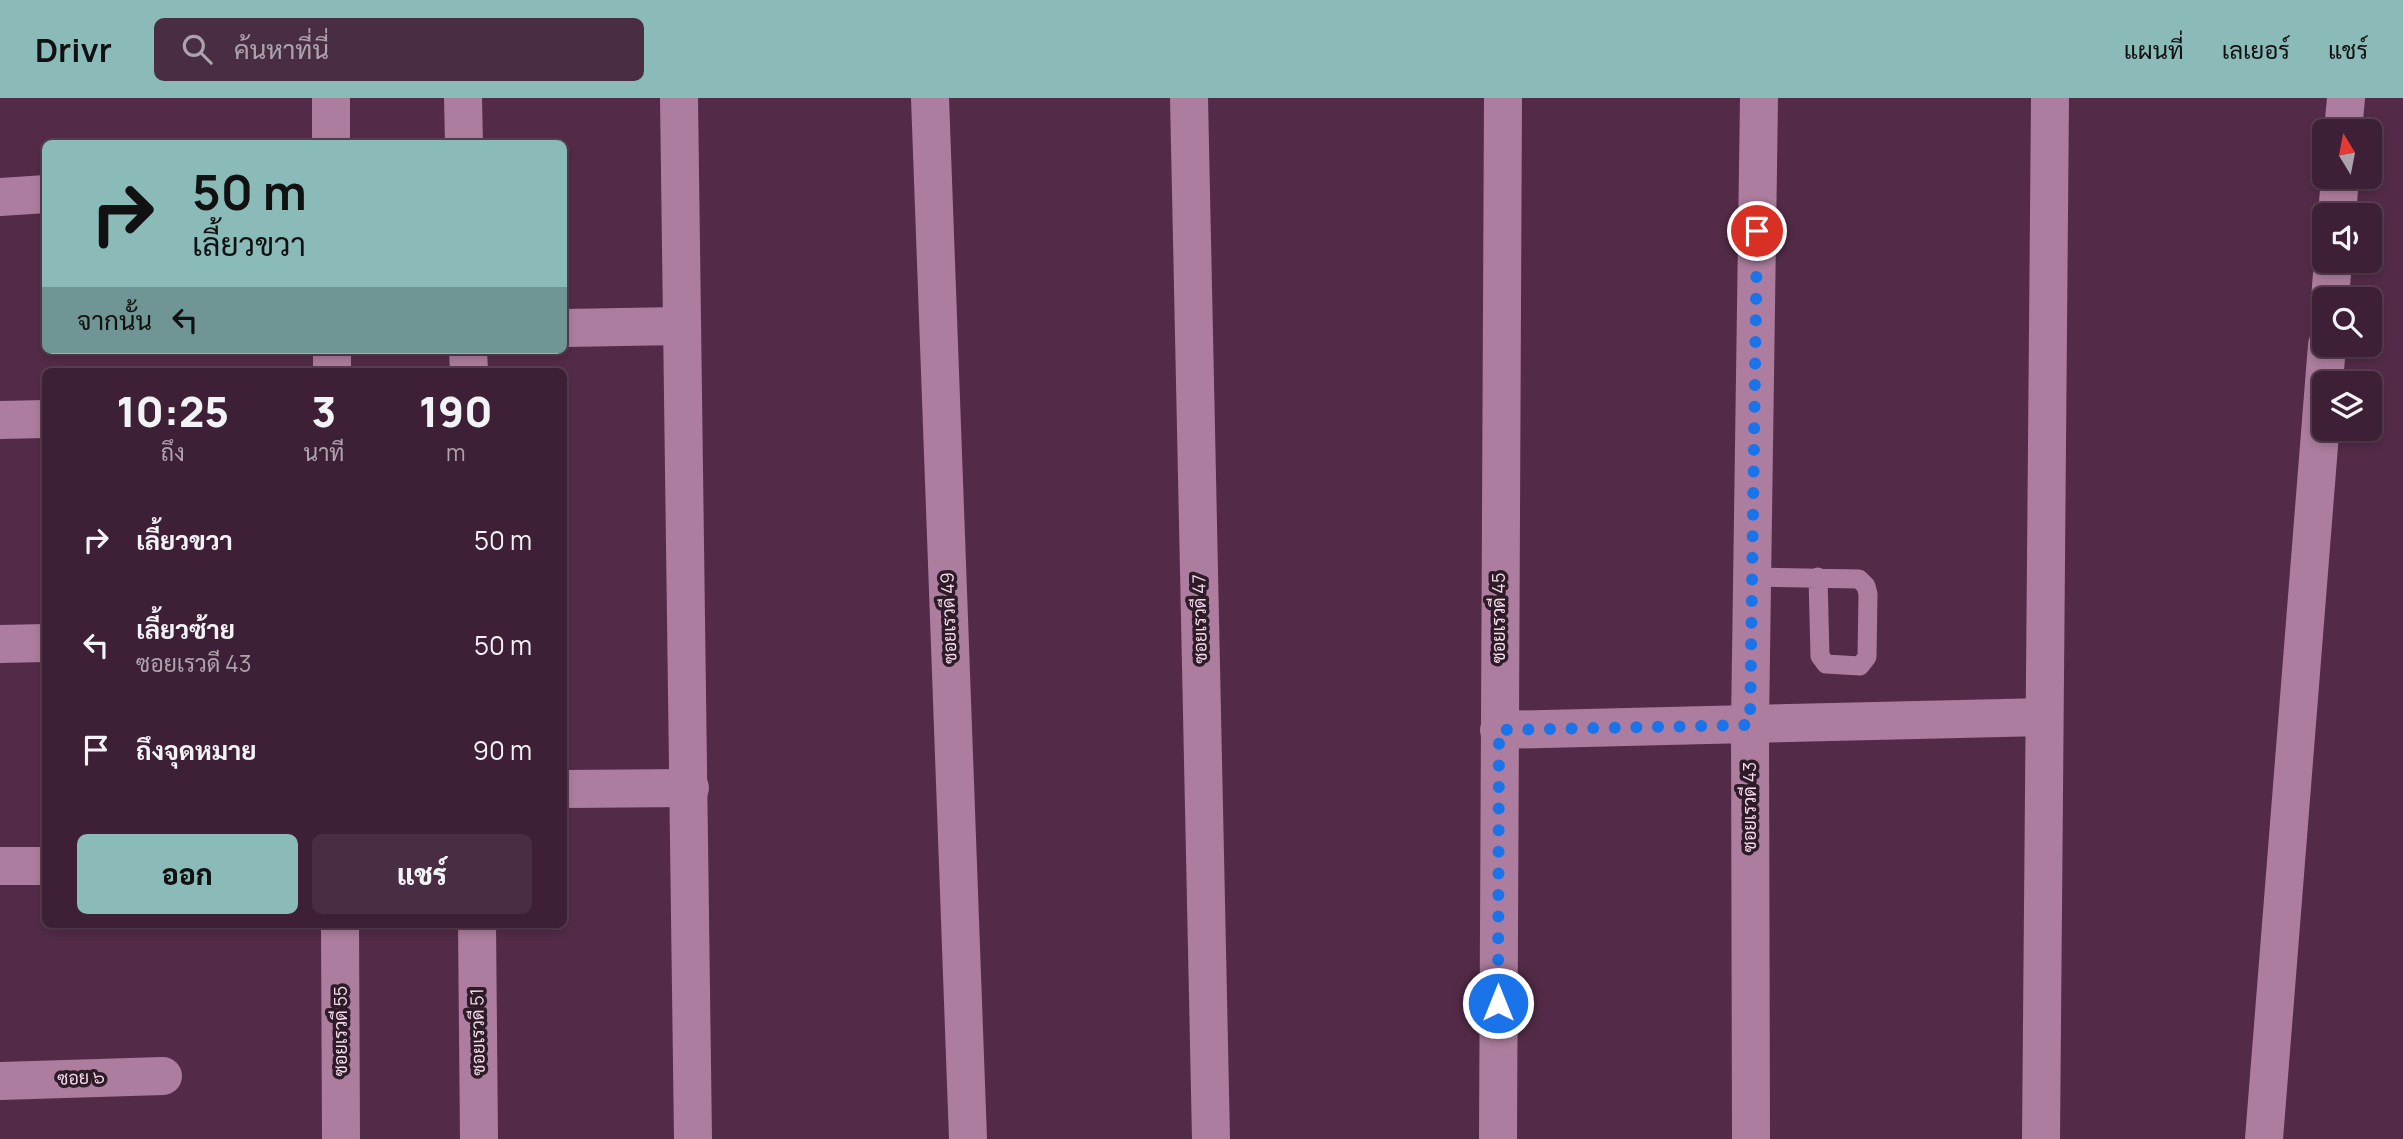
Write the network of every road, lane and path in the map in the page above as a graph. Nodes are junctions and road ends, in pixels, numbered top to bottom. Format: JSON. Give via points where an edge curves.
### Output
{"nodes":[{"id":1,"x":331,"y":98,"type":"edge"},
{"id":2,"x":463,"y":98,"type":"edge"},
{"id":3,"x":679,"y":98,"type":"edge"},
{"id":4,"x":930,"y":98,"type":"edge"},
{"id":5,"x":1189,"y":98,"type":"edge"},
{"id":6,"x":1503,"y":98,"type":"edge"},
{"id":7,"x":1759,"y":98,"type":"edge"},
{"id":8,"x":2050,"y":98,"type":"edge"},
{"id":9,"x":2346,"y":98,"type":"edge"},
{"id":10,"x":2344,"y":119,"type":"edge"},
{"id":11,"x":331,"y":140,"type":"edge"},
{"id":12,"x":464,"y":140,"type":"edge"},
{"id":13,"x":42,"y":194,"type":"edge"},
{"id":14,"x":0,"y":197,"type":"edge"},
{"id":15,"x":681,"y":327,"type":"junction"},
{"id":16,"x":567,"y":328,"type":"edge"},
{"id":17,"x":2326,"y":357,"type":"edge"},
{"id":18,"x":42,"y":419,"type":"edge"},
{"id":19,"x":0,"y":420,"type":"edge"},
{"id":20,"x":1753,"y":577,"type":"junction"},
{"id":21,"x":1818,"y":577,"type":"junction"},
{"id":22,"x":42,"y":643,"type":"edge"},
{"id":23,"x":0,"y":644,"type":"edge"},
{"id":24,"x":2044,"y":717,"type":"junction"},
{"id":25,"x":1750,"y":725,"type":"junction"},
{"id":26,"x":1499,"y":730,"type":"junction"},
{"id":27,"x":690,"y":788,"type":"junction"},
{"id":28,"x":567,"y":789,"type":"edge"},
{"id":29,"x":0,"y":866,"type":"edge"},
{"id":30,"x":42,"y":866,"type":"edge"},
{"id":31,"x":340,"y":928,"type":"edge"},
{"id":32,"x":477,"y":928,"type":"edge"},
{"id":33,"x":163,"y":1076,"type":"dead end"},
{"id":34,"x":0,"y":1081,"type":"edge"},
{"id":35,"x":341,"y":1139,"type":"edge"},
{"id":36,"x":479,"y":1139,"type":"edge"},
{"id":37,"x":693,"y":1139,"type":"edge"},
{"id":38,"x":968,"y":1139,"type":"edge"},
{"id":39,"x":1212,"y":1139,"type":"edge"},
{"id":40,"x":1498,"y":1139,"type":"edge"},
{"id":41,"x":1751,"y":1139,"type":"edge"},
{"id":42,"x":2041,"y":1139,"type":"edge"},
{"id":43,"x":2264,"y":1139,"type":"edge"}],
"edges":[{"from":1,"to":11,"type":"street"},
{"from":2,"to":12,"type":"street"},
{"from":3,"to":15,"type":"street"},
{"from":4,"to":38,"type":"street","name":"ซอยเรวดี 49"},
{"from":5,"to":39,"type":"street","name":"ซอยเรวดี 47"},
{"from":6,"to":26,"type":"street","name":"ซอยเรวดี 45"},
{"from":7,"to":20,"type":"street","name":"ซอยเรวดี 43"},
{"from":8,"to":24,"type":"street"},
{"from":9,"to":10,"type":"street"},
{"from":13,"to":14,"type":"street"},
{"from":15,"to":16,"type":"street"},
{"from":15,"to":27,"type":"street"},
{"from":17,"to":43,"type":"street"},
{"from":18,"to":19,"type":"street"},
{"from":20,"to":21,"type":"lane"},
{"from":20,"to":25,"type":"street","name":"ซอยเรวดี 43"},
{"from":21,"to":21,"type":"lane","via":[[1860,579],[1866,586],[1867,657],[1860,666],[1826,664],[1820,656]]},
{"from":22,"to":23,"type":"street"},
{"from":24,"to":25,"type":"street"},
{"from":24,"to":42,"type":"street"},
{"from":25,"to":26,"type":"street"},
{"from":25,"to":41,"type":"street","name":"ซอยเรวดี 43"},
{"from":26,"to":40,"type":"street","name":"ซอยเรวดี 45"},
{"from":27,"to":28,"type":"street"},
{"from":27,"to":37,"type":"street"},
{"from":29,"to":30,"type":"street"},
{"from":31,"to":35,"type":"street","name":"ซอยเรวดี 55"},
{"from":32,"to":36,"type":"street","name":"ซอยเรวดี 51"},
{"from":33,"to":34,"type":"street","name":"ซอย ๖"}]}
